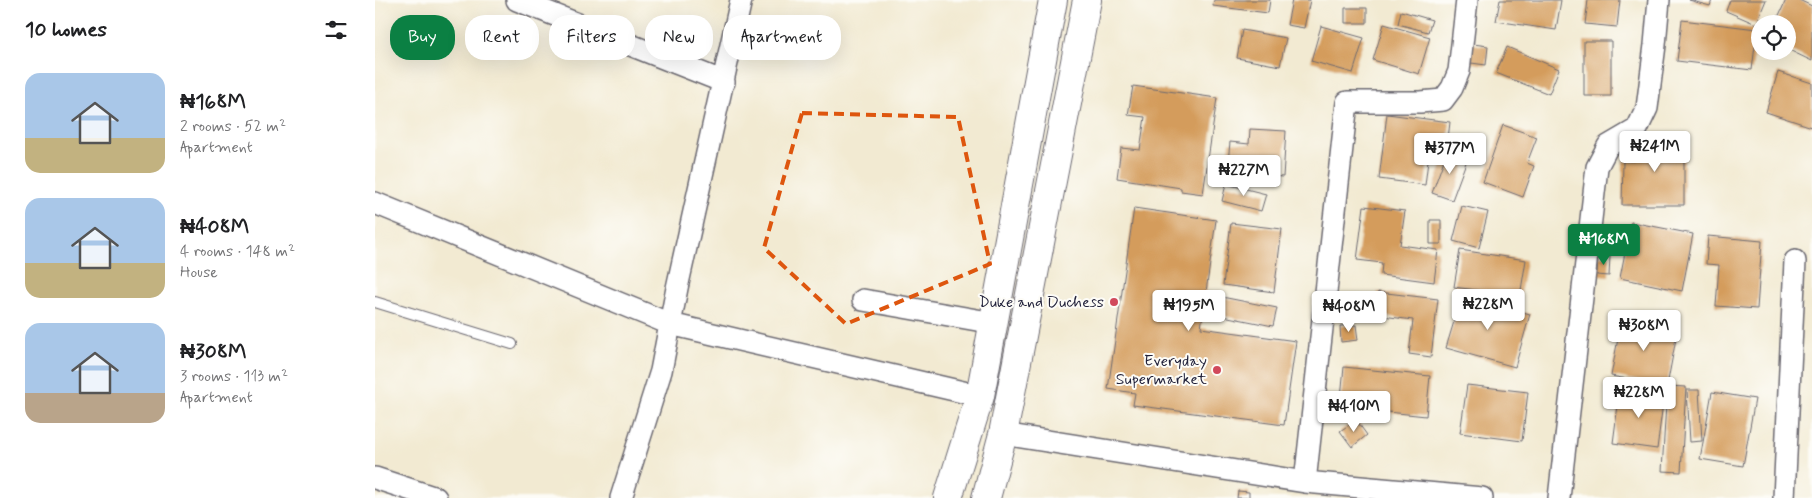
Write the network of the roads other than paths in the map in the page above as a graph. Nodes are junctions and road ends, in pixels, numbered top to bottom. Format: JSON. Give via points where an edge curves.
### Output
{"nodes":[{"id":1,"x":741,"y":0,"type":"edge"},
{"id":2,"x":1053,"y":0,"type":"edge"},
{"id":3,"x":1087,"y":0,"type":"edge"},
{"id":4,"x":1467,"y":0,"type":"edge"},
{"id":5,"x":1659,"y":0,"type":"edge"},
{"id":6,"x":520,"y":1,"type":"edge"},
{"id":7,"x":724,"y":82,"type":"junction"},
{"id":8,"x":375,"y":203,"type":"edge"},
{"id":9,"x":1795,"y":261,"type":"dead end"},
{"id":10,"x":863,"y":300,"type":"dead end"},
{"id":11,"x":375,"y":302,"type":"edge"},
{"id":12,"x":994,"y":323,"type":"junction"},
{"id":13,"x":671,"y":324,"type":"junction"},
{"id":14,"x":513,"y":344,"type":"dead end"},
{"id":15,"x":980,"y":396,"type":"junction"},
{"id":16,"x":1003,"y":434,"type":"junction"},
{"id":17,"x":375,"y":478,"type":"edge"},
{"id":18,"x":1305,"y":482,"type":"junction"},
{"id":19,"x":436,"y":498,"type":"edge"},
{"id":20,"x":621,"y":498,"type":"edge"},
{"id":21,"x":948,"y":498,"type":"edge"},
{"id":22,"x":986,"y":498,"type":"edge"},
{"id":23,"x":1482,"y":498,"type":"edge"},
{"id":24,"x":1559,"y":498,"type":"edge"},
{"id":25,"x":1784,"y":498,"type":"edge"}],
"edges":[{"from":1,"to":7,"type":"street"},
{"from":2,"to":12,"type":"main road"},
{"from":3,"to":16,"type":"main road"},
{"from":4,"to":18,"type":"street","via":[[1459,71],[1443,100],[1347,102]]},
{"from":5,"to":24,"type":"street","via":[[1647,108],[1637,129],[1608,146],[1597,167]]},
{"from":6,"to":7,"type":"street"},
{"from":7,"to":13,"type":"street"},
{"from":8,"to":13,"type":"street"},
{"from":9,"to":25,"type":"street"},
{"from":10,"to":12,"type":"street"},
{"from":11,"to":14,"type":"lane"},
{"from":12,"to":15,"type":"main road"},
{"from":13,"to":15,"type":"street"},
{"from":13,"to":20,"type":"street","via":[[661,372]]},
{"from":15,"to":21,"type":"main road"},
{"from":16,"to":18,"type":"street"},
{"from":16,"to":22,"type":"main road"},
{"from":17,"to":19,"type":"street"},
{"from":18,"to":23,"type":"street"}]}
